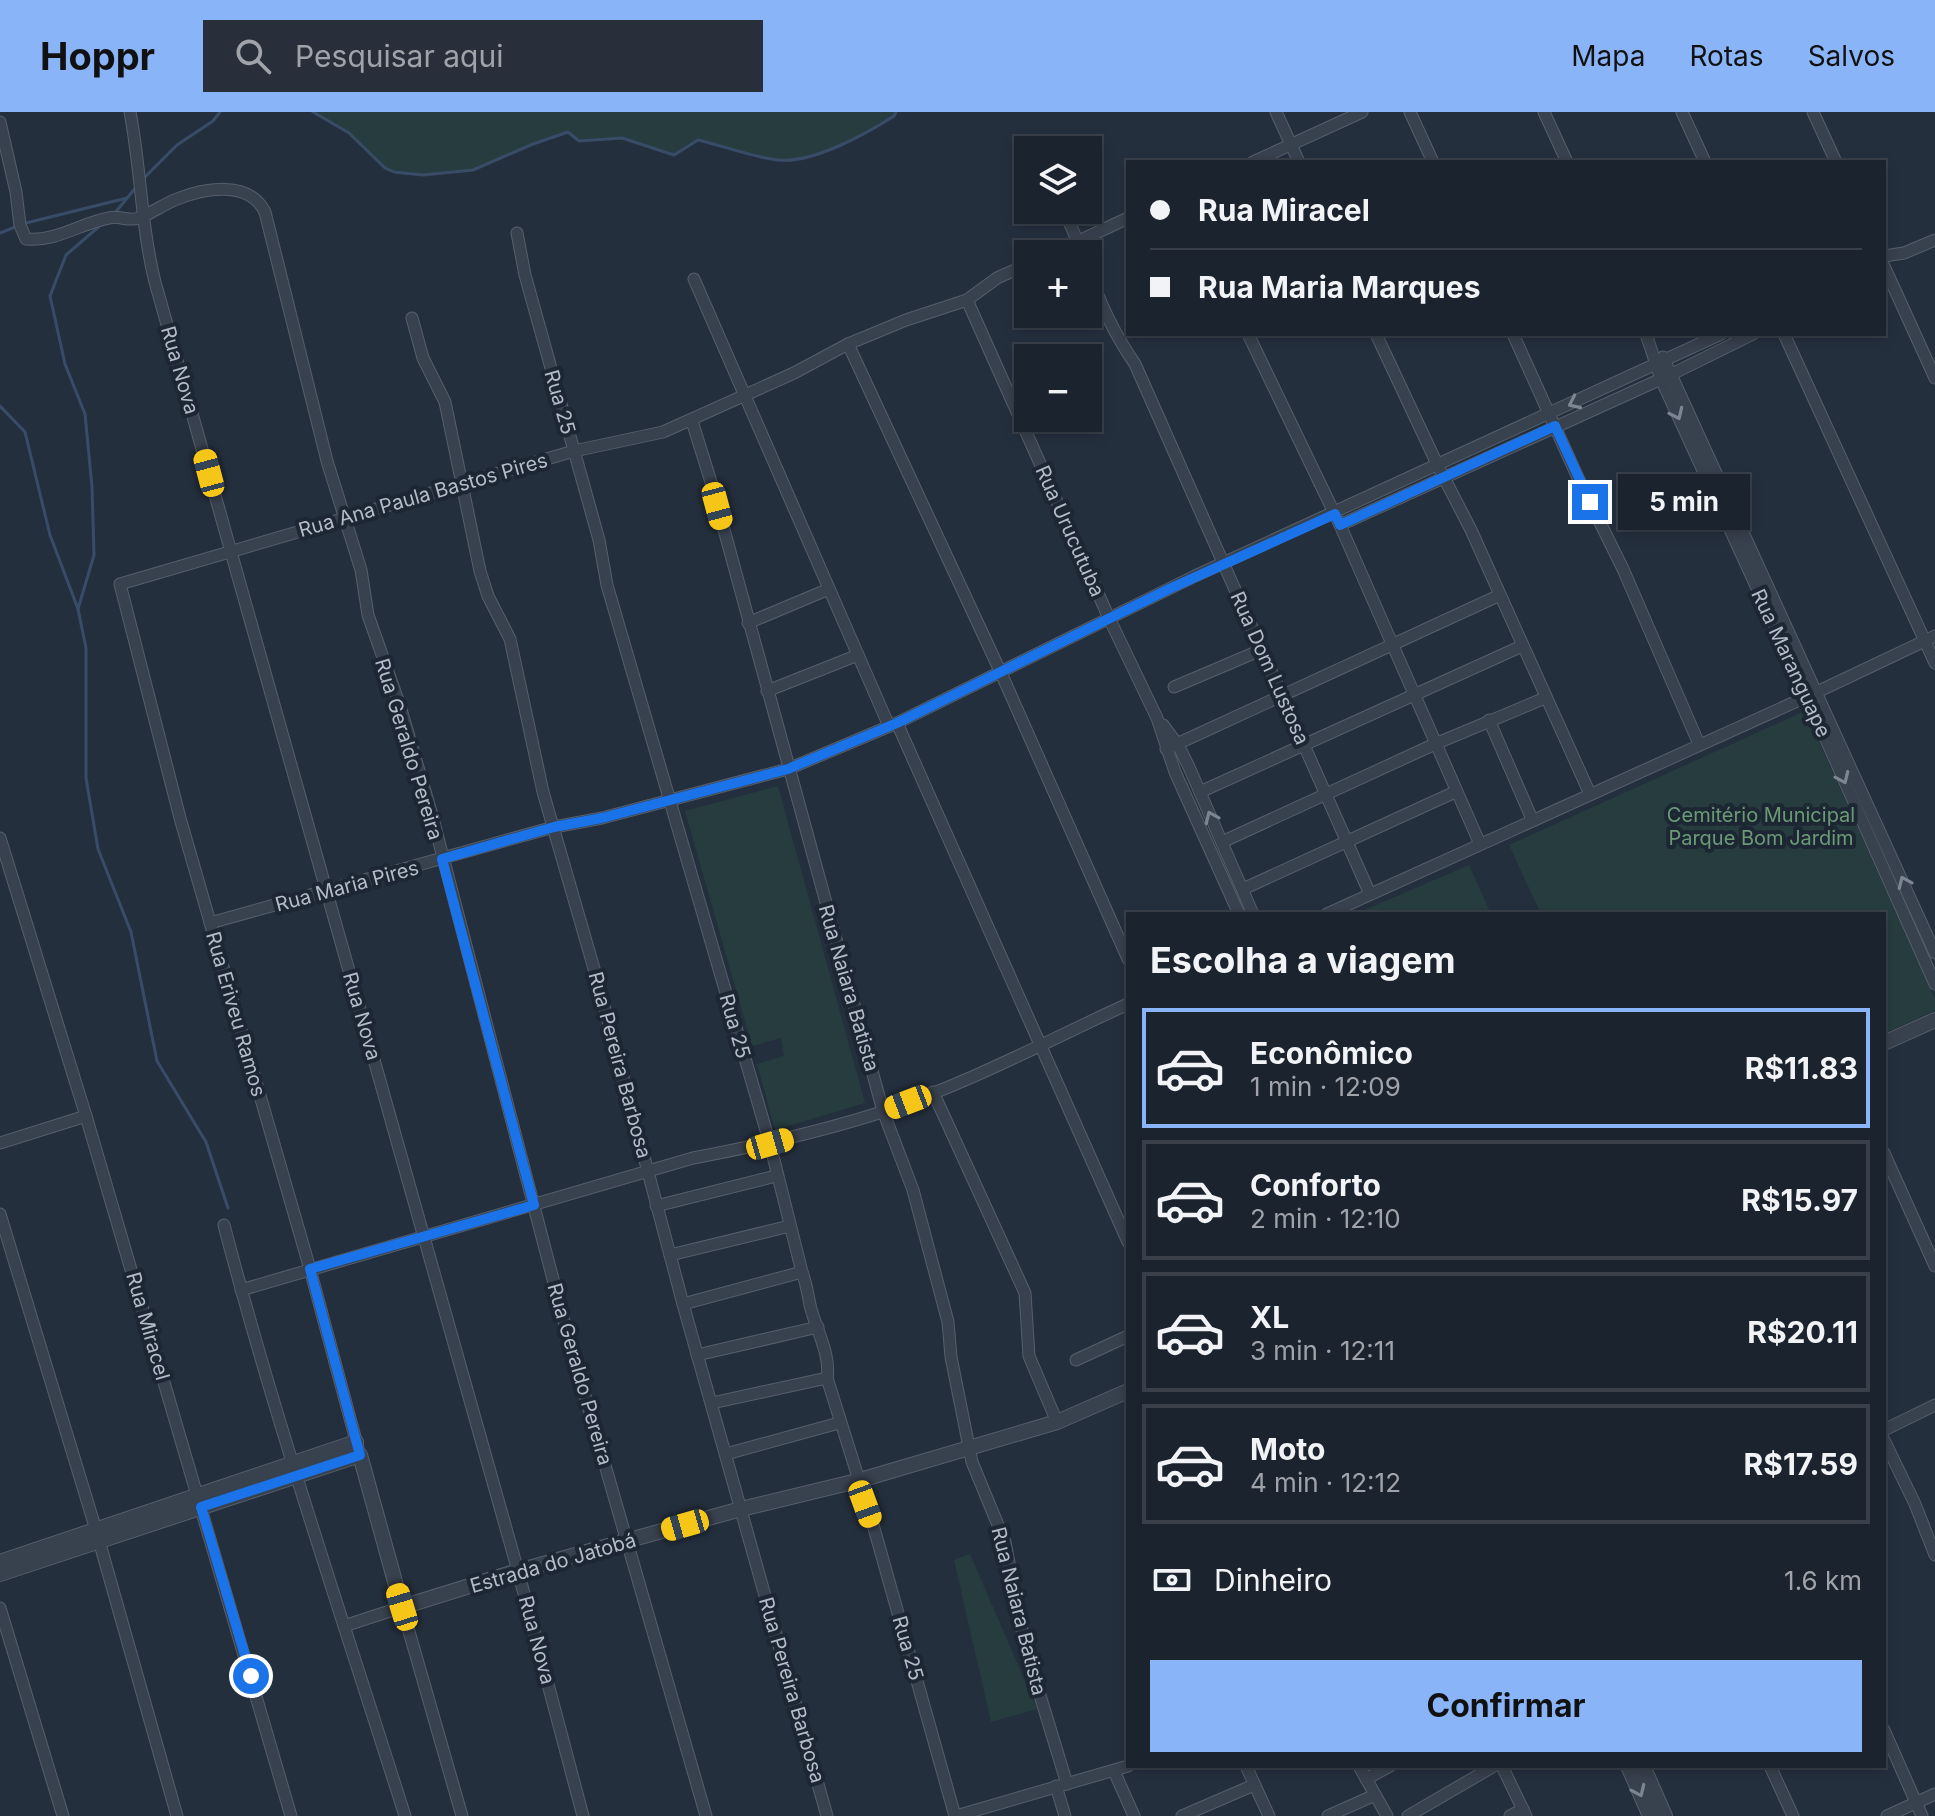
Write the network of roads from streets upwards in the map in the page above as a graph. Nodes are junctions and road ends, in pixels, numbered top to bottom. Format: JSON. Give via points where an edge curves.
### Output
{"nodes":[{"id":1,"x":130,"y":112,"type":"edge"},
{"id":2,"x":1276,"y":112,"type":"edge"},
{"id":3,"x":1362,"y":112,"type":"edge"},
{"id":4,"x":1410,"y":112,"type":"edge"},
{"id":5,"x":1544,"y":112,"type":"edge"},
{"id":6,"x":1682,"y":112,"type":"edge"},
{"id":7,"x":1813,"y":112,"type":"edge"},
{"id":8,"x":0,"y":122,"type":"edge"},
{"id":9,"x":1291,"y":144,"type":"junction"},
{"id":10,"x":1257,"y":160,"type":"edge"},
{"id":11,"x":1298,"y":160,"type":"edge"},
{"id":12,"x":1432,"y":160,"type":"edge"},
{"id":13,"x":1566,"y":160,"type":"edge"},
{"id":14,"x":1704,"y":160,"type":"edge"},
{"id":15,"x":1835,"y":160,"type":"edge"},
{"id":16,"x":142,"y":217,"type":"junction"},
{"id":17,"x":1126,"y":219,"type":"edge"},
{"id":18,"x":517,"y":233,"type":"dead end"},
{"id":19,"x":1081,"y":240,"type":"edge"},
{"id":20,"x":1935,"y":240,"type":"edge"},
{"id":21,"x":1904,"y":253,"type":"junction"},
{"id":22,"x":1886,"y":256,"type":"edge"},
{"id":23,"x":1886,"y":267,"type":"edge"},
{"id":24,"x":1014,"y":270,"type":"edge"},
{"id":25,"x":1886,"y":273,"type":"edge"},
{"id":26,"x":694,"y":279,"type":"dead end"},
{"id":27,"x":967,"y":300,"type":"junction"},
{"id":28,"x":1102,"y":300,"type":"edge"},
{"id":29,"x":412,"y":318,"type":"dead end"},
{"id":30,"x":1249,"y":336,"type":"edge"},
{"id":31,"x":1377,"y":336,"type":"edge"},
{"id":32,"x":1514,"y":336,"type":"edge"},
{"id":33,"x":1717,"y":336,"type":"edge"},
{"id":34,"x":1749,"y":336,"type":"edge"},
{"id":35,"x":1785,"y":336,"type":"edge"},
{"id":36,"x":1647,"y":338,"type":"edge"},
{"id":37,"x":848,"y":344,"type":"junction"},
{"id":38,"x":1660,"y":362,"type":"junction"},
{"id":39,"x":1666,"y":377,"type":"junction"},
{"id":40,"x":1935,"y":378,"type":"edge"},
{"id":41,"x":744,"y":397,"type":"junction"},
{"id":42,"x":1553,"y":420,"type":"junction"},
{"id":43,"x":692,"y":421,"type":"junction"},
{"id":44,"x":574,"y":451,"type":"junction"},
{"id":45,"x":1438,"y":466,"type":"junction"},
{"id":46,"x":1445,"y":477,"type":"junction"},
{"id":47,"x":462,"y":484,"type":"junction"},
{"id":48,"x":346,"y":518,"type":"junction"},
{"id":49,"x":1338,"y":519,"type":"junction"},
{"id":50,"x":230,"y":552,"type":"junction"},
{"id":51,"x":1224,"y":563,"type":"junction"},
{"id":52,"x":120,"y":584,"type":"joint"},
{"id":53,"x":829,"y":589,"type":"junction"},
{"id":54,"x":1500,"y":595,"type":"junction"},
{"id":55,"x":1109,"y":618,"type":"junction"},
{"id":56,"x":748,"y":623,"type":"junction"},
{"id":57,"x":1930,"y":638,"type":"edge"},
{"id":58,"x":1392,"y":646,"type":"junction"},
{"id":59,"x":1522,"y":646,"type":"junction"},
{"id":60,"x":1261,"y":650,"type":"junction"},
{"id":61,"x":858,"y":655,"type":"junction"},
{"id":62,"x":1935,"y":663,"type":"edge"},
{"id":63,"x":1001,"y":673,"type":"junction"},
{"id":64,"x":1174,"y":687,"type":"dead end"},
{"id":65,"x":767,"y":691,"type":"junction"},
{"id":66,"x":1812,"y":694,"type":"junction"},
{"id":67,"x":1282,"y":696,"type":"junction"},
{"id":68,"x":1414,"y":696,"type":"junction"},
{"id":69,"x":1545,"y":698,"type":"junction"},
{"id":70,"x":1157,"y":718,"type":"junction"},
{"id":71,"x":1489,"y":720,"type":"junction"},
{"id":72,"x":893,"y":725,"type":"junction"},
{"id":73,"x":1435,"y":744,"type":"junction"},
{"id":74,"x":1699,"y":744,"type":"junction"},
{"id":75,"x":1178,"y":745,"type":"junction"},
{"id":76,"x":1303,"y":745,"type":"junction"},
{"id":77,"x":1166,"y":749,"type":"junction"},
{"id":78,"x":788,"y":769,"type":"junction"},
{"id":79,"x":1200,"y":792,"type":"junction"},
{"id":80,"x":1455,"y":792,"type":"junction"},
{"id":81,"x":1326,"y":794,"type":"junction"},
{"id":82,"x":1590,"y":794,"type":"junction"},
{"id":83,"x":670,"y":799,"type":"junction"},
{"id":84,"x":1532,"y":819,"type":"junction"},
{"id":85,"x":554,"y":827,"type":"junction"},
{"id":86,"x":0,"y":838,"type":"edge"},
{"id":87,"x":1222,"y":842,"type":"junction"},
{"id":88,"x":1347,"y":842,"type":"junction"},
{"id":89,"x":1480,"y":844,"type":"junction"},
{"id":90,"x":442,"y":859,"type":"junction"},
{"id":91,"x":1243,"y":889,"type":"junction"},
{"id":92,"x":327,"y":892,"type":"junction"},
{"id":93,"x":1370,"y":894,"type":"junction"},
{"id":94,"x":1238,"y":912,"type":"edge"},
{"id":95,"x":1252,"y":912,"type":"edge"},
{"id":96,"x":1331,"y":912,"type":"edge"},
{"id":97,"x":210,"y":923,"type":"junction"},
{"id":98,"x":1935,"y":953,"type":"edge"},
{"id":99,"x":1126,"y":954,"type":"edge"},
{"id":100,"x":1935,"y":984,"type":"edge"},
{"id":101,"x":1126,"y":1005,"type":"edge"},
{"id":102,"x":1935,"y":1020,"type":"edge"},
{"id":103,"x":1886,"y":1042,"type":"edge"},
{"id":104,"x":1041,"y":1044,"type":"junction"},
{"id":105,"x":933,"y":1092,"type":"junction"},
{"id":106,"x":883,"y":1111,"type":"junction"},
{"id":107,"x":86,"y":1116,"type":"junction"},
{"id":108,"x":0,"y":1143,"type":"edge"},
{"id":109,"x":770,"y":1144,"type":"junction"},
{"id":110,"x":1886,"y":1157,"type":"edge"},
{"id":111,"x":648,"y":1172,"type":"junction"},
{"id":112,"x":776,"y":1176,"type":"junction"},
{"id":113,"x":534,"y":1205,"type":"junction"},
{"id":114,"x":656,"y":1206,"type":"junction"},
{"id":115,"x":0,"y":1214,"type":"edge"},
{"id":116,"x":224,"y":1225,"type":"dead end"},
{"id":117,"x":790,"y":1226,"type":"junction"},
{"id":118,"x":1126,"y":1237,"type":"edge"},
{"id":119,"x":425,"y":1238,"type":"junction"},
{"id":120,"x":670,"y":1255,"type":"junction"},
{"id":121,"x":1935,"y":1266,"type":"edge"},
{"id":122,"x":310,"y":1269,"type":"junction"},
{"id":123,"x":802,"y":1272,"type":"junction"},
{"id":124,"x":241,"y":1290,"type":"junction"},
{"id":125,"x":683,"y":1304,"type":"junction"},
{"id":126,"x":818,"y":1327,"type":"junction"},
{"id":127,"x":1126,"y":1337,"type":"edge"},
{"id":128,"x":697,"y":1355,"type":"junction"},
{"id":129,"x":1076,"y":1360,"type":"dead end"},
{"id":130,"x":827,"y":1378,"type":"junction"},
{"id":131,"x":1126,"y":1392,"type":"edge"},
{"id":132,"x":712,"y":1403,"type":"junction"},
{"id":133,"x":1935,"y":1405,"type":"edge"},
{"id":134,"x":1057,"y":1422,"type":"junction"},
{"id":135,"x":839,"y":1423,"type":"junction"},
{"id":136,"x":1886,"y":1429,"type":"edge"},
{"id":137,"x":1886,"y":1444,"type":"edge"},
{"id":138,"x":358,"y":1448,"type":"junction"},
{"id":139,"x":969,"y":1448,"type":"junction"},
{"id":140,"x":726,"y":1454,"type":"junction"},
{"id":141,"x":296,"y":1469,"type":"junction"},
{"id":142,"x":857,"y":1481,"type":"junction"},
{"id":143,"x":200,"y":1501,"type":"junction"},
{"id":144,"x":741,"y":1509,"type":"junction"},
{"id":145,"x":98,"y":1535,"type":"junction"},
{"id":146,"x":628,"y":1541,"type":"junction"},
{"id":147,"x":1935,"y":1555,"type":"edge"},
{"id":148,"x":0,"y":1562,"type":"edge"},
{"id":149,"x":518,"y":1571,"type":"junction"},
{"id":150,"x":0,"y":1574,"type":"edge"},
{"id":151,"x":402,"y":1607,"type":"junction"},
{"id":152,"x":0,"y":1608,"type":"edge"},
{"id":153,"x":344,"y":1626,"type":"junction"},
{"id":154,"x":1886,"y":1735,"type":"edge"},
{"id":155,"x":1126,"y":1767,"type":"edge"},
{"id":156,"x":1247,"y":1768,"type":"edge"},
{"id":157,"x":1360,"y":1768,"type":"edge"},
{"id":158,"x":1386,"y":1768,"type":"edge"},
{"id":159,"x":1491,"y":1768,"type":"edge"},
{"id":160,"x":1503,"y":1768,"type":"edge"},
{"id":161,"x":1629,"y":1768,"type":"edge"},
{"id":162,"x":1644,"y":1768,"type":"edge"},
{"id":163,"x":1771,"y":1768,"type":"edge"},
{"id":164,"x":1114,"y":1771,"type":"junction"},
{"id":165,"x":1366,"y":1779,"type":"junction"},
{"id":166,"x":1062,"y":1785,"type":"junction"},
{"id":167,"x":1254,"y":1785,"type":"junction"},
{"id":168,"x":1935,"y":1794,"type":"edge"},
{"id":169,"x":1375,"y":1795,"type":"junction"},
{"id":170,"x":1916,"y":1803,"type":"junction"},
{"id":171,"x":1524,"y":1813,"type":"edge"},
{"id":172,"x":1337,"y":1814,"type":"edge"},
{"id":173,"x":63,"y":1816,"type":"edge"},
{"id":174,"x":177,"y":1816,"type":"edge"},
{"id":175,"x":291,"y":1816,"type":"edge"},
{"id":176,"x":405,"y":1816,"type":"edge"},
{"id":177,"x":462,"y":1816,"type":"edge"},
{"id":178,"x":583,"y":1816,"type":"edge"},
{"id":179,"x":706,"y":1816,"type":"edge"},
{"id":180,"x":827,"y":1816,"type":"edge"},
{"id":181,"x":955,"y":1816,"type":"edge"},
{"id":182,"x":1065,"y":1816,"type":"edge"},
{"id":183,"x":1134,"y":1816,"type":"edge"},
{"id":184,"x":1182,"y":1816,"type":"edge"},
{"id":185,"x":1269,"y":1816,"type":"edge"},
{"id":186,"x":1387,"y":1816,"type":"edge"},
{"id":187,"x":1408,"y":1816,"type":"edge"},
{"id":188,"x":1510,"y":1816,"type":"edge"},
{"id":189,"x":1650,"y":1816,"type":"edge"},
{"id":190,"x":1665,"y":1816,"type":"edge"},
{"id":191,"x":1793,"y":1816,"type":"edge"},
{"id":192,"x":1887,"y":1816,"type":"edge"},
{"id":193,"x":1922,"y":1816,"type":"edge"}],
"edges":[{"from":1,"to":16,"type":"street","name":"Rua Nova"},
{"from":2,"to":9,"type":"street"},
{"from":3,"to":9,"type":"street"},
{"from":4,"to":12,"type":"street"},
{"from":5,"to":13,"type":"street"},
{"from":6,"to":14,"type":"street"},
{"from":7,"to":15,"type":"street"},
{"from":8,"to":16,"type":"street","via":[[26,239],[44,239],[111,217]]},
{"from":9,"to":10,"type":"street"},
{"from":9,"to":11,"type":"street"},
{"from":16,"to":48,"type":"street","name":"Rua Geraldo Pereira","via":[[175,199],[220,189],[241,191],[263,207]]},
{"from":16,"to":50,"type":"street","name":"Rua Nova"},
{"from":17,"to":19,"type":"street"},
{"from":18,"to":44,"type":"street","name":"Rua 25"},
{"from":20,"to":21,"type":"street"},
{"from":21,"to":22,"type":"street"},
{"from":21,"to":23,"type":"street"},
{"from":24,"to":27,"type":"street","name":"Rua Ana Paula Bastos Pires"},
{"from":25,"to":40,"type":"street"},
{"from":26,"to":41,"type":"street"},
{"from":27,"to":37,"type":"street","name":"Rua Ana Paula Bastos Pires"},
{"from":27,"to":55,"type":"street","name":"Rua Urucutuba"},
{"from":28,"to":51,"type":"street","name":"Rua Dom Lustosa"},
{"from":29,"to":47,"type":"street","name":"Rua Pereira Barbosa","via":[[423,358],[445,402]]},
{"from":30,"to":49,"type":"street"},
{"from":31,"to":45,"type":"street"},
{"from":32,"to":42,"type":"street"},
{"from":33,"to":38,"type":"street","name":"Rua Maria Pires"},
{"from":34,"to":39,"type":"street","name":"Rua Maria Pires"},
{"from":35,"to":57,"type":"street"},
{"from":36,"to":38,"type":"street","name":"Rua Maranguape"},
{"from":37,"to":41,"type":"street","name":"Rua Ana Paula Bastos Pires"},
{"from":37,"to":63,"type":"street"},
{"from":38,"to":39,"type":"street","name":"Rua Maranguape"},
{"from":38,"to":42,"type":"street","name":"Rua Maria Pires","one_way":true},
{"from":39,"to":42,"type":"street","name":"Rua Maria Pires"},
{"from":39,"to":66,"type":"street","name":"Rua Maranguape"},
{"from":41,"to":43,"type":"street","name":"Rua Ana Paula Bastos Pires"},
{"from":41,"to":53,"type":"street"},
{"from":42,"to":45,"type":"street","name":"Rua Maria Pires"},
{"from":42,"to":46,"type":"street","name":"Rua Maria Pires"},
{"from":42,"to":74,"type":"street"},
{"from":43,"to":44,"type":"street","name":"Rua Ana Paula Bastos Pires"},
{"from":43,"to":56,"type":"street","name":"Rua Naiara Batista"},
{"from":44,"to":47,"type":"street","name":"Rua Ana Paula Bastos Pires"},
{"from":44,"to":83,"type":"street","name":"Rua 25"},
{"from":45,"to":46,"type":"street"},
{"from":45,"to":49,"type":"street","name":"Rua Maria Pires"},
{"from":46,"to":49,"type":"street","name":"Rua Maria Pires"},
{"from":46,"to":54,"type":"street"},
{"from":47,"to":48,"type":"street","name":"Rua Ana Paula Bastos Pires"},
{"from":47,"to":85,"type":"street","name":"Rua Pereira Barbosa","via":[[480,571],[510,639]]},
{"from":48,"to":50,"type":"street","name":"Rua Ana Paula Bastos Pires"},
{"from":48,"to":90,"type":"street","name":"Rua Geraldo Pereira","via":[[372,631],[400,706]]},
{"from":49,"to":51,"type":"street","name":"Rua Maria Pires"},
{"from":49,"to":58,"type":"street"},
{"from":50,"to":52,"type":"street","name":"Rua Ana Paula Bastos Pires"},
{"from":50,"to":92,"type":"street","name":"Rua Nova"},
{"from":51,"to":55,"type":"street","name":"Rua Maria Pires"},
{"from":51,"to":60,"type":"street","name":"Rua Dom Lustosa"},
{"from":52,"to":97,"type":"street","name":"Rua Eriveu Ramos"},
{"from":53,"to":56,"type":"street"},
{"from":53,"to":61,"type":"street"},
{"from":54,"to":58,"type":"street"},
{"from":54,"to":59,"type":"street"},
{"from":55,"to":63,"type":"street","name":"Rua Maria Pires"},
{"from":55,"to":70,"type":"street","name":"Rua Urucutuba"},
{"from":56,"to":65,"type":"street","name":"Rua Naiara Batista"},
{"from":57,"to":62,"type":"street"},
{"from":57,"to":66,"type":"street"},
{"from":58,"to":67,"type":"street"},
{"from":58,"to":68,"type":"street"},
{"from":59,"to":68,"type":"street"},
{"from":59,"to":69,"type":"street"},
{"from":60,"to":64,"type":"street"},
{"from":60,"to":67,"type":"street","name":"Rua Dom Lustosa"},
{"from":61,"to":65,"type":"street"},
{"from":61,"to":72,"type":"street"},
{"from":63,"to":72,"type":"street","name":"Rua Maria Pires"},
{"from":63,"to":99,"type":"street"},
{"from":65,"to":78,"type":"street","name":"Rua Naiara Batista"},
{"from":66,"to":74,"type":"street"},
{"from":98,"to":66,"type":"street","name":"Rua Maranguape","one_way":true},
{"from":66,"to":100,"type":"street","name":"Rua Maranguape","one_way":true},
{"from":67,"to":75,"type":"street"},
{"from":67,"to":76,"type":"street","name":"Rua Dom Lustosa"},
{"from":68,"to":73,"type":"street"},
{"from":68,"to":76,"type":"street"},
{"from":69,"to":71,"type":"street"},
{"from":69,"to":82,"type":"street"},
{"from":70,"to":75,"type":"street","name":"Rua Urucutuba"},
{"from":70,"to":77,"type":"street","name":"Rua Urucutuba"},
{"from":71,"to":73,"type":"street"},
{"from":71,"to":84,"type":"street"},
{"from":72,"to":78,"type":"street","name":"Rua Maria Pires"},
{"from":72,"to":104,"type":"street"},
{"from":73,"to":80,"type":"street"},
{"from":73,"to":81,"type":"street"},
{"from":74,"to":82,"type":"street"},
{"from":75,"to":77,"type":"street"},
{"from":75,"to":79,"type":"street","name":"Rua Urucutuba"},
{"from":76,"to":79,"type":"street"},
{"from":76,"to":81,"type":"street","name":"Rua Dom Lustosa"},
{"from":77,"to":94,"type":"street","name":"Rua Urucutuba"},
{"from":78,"to":83,"type":"street","name":"Rua Maria Pires"},
{"from":78,"to":106,"type":"street","name":"Rua Naiara Batista"},
{"from":87,"to":79,"type":"street","name":"Rua Urucutuba","one_way":true},
{"from":80,"to":88,"type":"street"},
{"from":80,"to":89,"type":"street"},
{"from":81,"to":87,"type":"street"},
{"from":81,"to":88,"type":"street","name":"Rua Dom Lustosa"},
{"from":82,"to":84,"type":"street"},
{"from":83,"to":85,"type":"street","name":"Rua Maria Pires"},
{"from":83,"to":109,"type":"street","name":"Rua 25"},
{"from":84,"to":89,"type":"street"},
{"from":85,"to":90,"type":"street","name":"Rua Maria Pires"},
{"from":85,"to":111,"type":"street","name":"Rua Pereira Barbosa"},
{"from":86,"to":107,"type":"street","name":"Rua Miracel"},
{"from":87,"to":91,"type":"street","name":"Rua Urucutuba"},
{"from":88,"to":91,"type":"street"},
{"from":88,"to":93,"type":"street","name":"Rua Dom Lustosa"},
{"from":89,"to":93,"type":"street"},
{"from":90,"to":92,"type":"street","name":"Rua Maria Pires"},
{"from":90,"to":113,"type":"street","name":"Rua Geraldo Pereira"},
{"from":91,"to":95,"type":"street","name":"Rua Urucutuba"},
{"from":92,"to":97,"type":"street","name":"Rua Maria Pires"},
{"from":92,"to":119,"type":"street","name":"Rua Nova"},
{"from":93,"to":96,"type":"street"},
{"from":97,"to":122,"type":"street","name":"Rua Eriveu Ramos"},
{"from":101,"to":104,"type":"street"},
{"from":102,"to":103,"type":"street"},
{"from":104,"to":105,"type":"street"},
{"from":104,"to":118,"type":"street"},
{"from":105,"to":106,"type":"street"},
{"from":105,"to":134,"type":"street","via":[[1025,1293],[1029,1356]]},
{"from":106,"to":109,"type":"street"},
{"from":106,"to":139,"type":"street","name":"Rua Naiara Batista","via":[[913,1190],[943,1303]]},
{"from":107,"to":108,"type":"street"},
{"from":107,"to":143,"type":"street","name":"Rua Miracel"},
{"from":109,"to":111,"type":"street"},
{"from":109,"to":112,"type":"street","name":"Rua 25"},
{"from":110,"to":121,"type":"street"},
{"from":111,"to":113,"type":"street"},
{"from":111,"to":114,"type":"street","name":"Rua Pereira Barbosa"},
{"from":112,"to":114,"type":"street"},
{"from":112,"to":117,"type":"street","name":"Rua 25"},
{"from":113,"to":119,"type":"street"},
{"from":113,"to":146,"type":"street","name":"Rua Geraldo Pereira"},
{"from":114,"to":120,"type":"street","name":"Rua Pereira Barbosa"},
{"from":115,"to":145,"type":"street"},
{"from":116,"to":124,"type":"street"},
{"from":117,"to":120,"type":"street"},
{"from":117,"to":123,"type":"street","name":"Rua 25"},
{"from":119,"to":122,"type":"street"},
{"from":119,"to":149,"type":"street","name":"Rua Nova"},
{"from":120,"to":125,"type":"street","name":"Rua Pereira Barbosa"},
{"from":122,"to":124,"type":"street"},
{"from":122,"to":138,"type":"street","name":"Rua Eriveu Ramos"},
{"from":123,"to":125,"type":"street"},
{"from":123,"to":126,"type":"street","name":"Rua 25"},
{"from":124,"to":141,"type":"street"},
{"from":125,"to":128,"type":"street","name":"Rua Pereira Barbosa"},
{"from":126,"to":128,"type":"street"},
{"from":126,"to":130,"type":"street","name":"Rua 25"},
{"from":127,"to":129,"type":"street"},
{"from":128,"to":132,"type":"street","name":"Rua Pereira Barbosa"},
{"from":130,"to":132,"type":"street"},
{"from":130,"to":135,"type":"street","name":"Rua 25"},
{"from":131,"to":134,"type":"street","name":"Estrada do Jatobá"},
{"from":132,"to":140,"type":"street","name":"Rua Pereira Barbosa"},
{"from":133,"to":136,"type":"street"},
{"from":134,"to":139,"type":"street","name":"Estrada do Jatobá"},
{"from":135,"to":140,"type":"street"},
{"from":135,"to":142,"type":"street","name":"Rua 25"},
{"from":137,"to":147,"type":"street"},
{"from":138,"to":141,"type":"street"},
{"from":138,"to":151,"type":"street","name":"Rua Eriveu Ramos"},
{"from":139,"to":142,"type":"street","name":"Estrada do Jatobá"},
{"from":139,"to":166,"type":"street","name":"Rua Naiara Batista","via":[[1005,1542],[1025,1646]]},
{"from":140,"to":144,"type":"street","name":"Rua Pereira Barbosa"},
{"from":141,"to":143,"type":"street"},
{"from":141,"to":153,"type":"street"},
{"from":142,"to":144,"type":"street","name":"Estrada do Jatobá"},
{"from":142,"to":181,"type":"street","name":"Rua 25"},
{"from":143,"to":145,"type":"street"},
{"from":143,"to":175,"type":"street","name":"Rua Miracel"},
{"from":144,"to":146,"type":"street","name":"Estrada do Jatobá"},
{"from":144,"to":180,"type":"street","name":"Rua Pereira Barbosa"},
{"from":145,"to":148,"type":"street"},
{"from":145,"to":150,"type":"street"},
{"from":145,"to":174,"type":"street"},
{"from":146,"to":149,"type":"street","name":"Estrada do Jatobá"},
{"from":146,"to":179,"type":"street","name":"Rua Geraldo Pereira"},
{"from":149,"to":151,"type":"street","name":"Estrada do Jatobá"},
{"from":149,"to":178,"type":"street","name":"Rua Nova"},
{"from":151,"to":153,"type":"street","name":"Estrada do Jatobá"},
{"from":151,"to":177,"type":"street","name":"Rua Eriveu Ramos"},
{"from":152,"to":173,"type":"street"},
{"from":153,"to":176,"type":"street"},
{"from":154,"to":170,"type":"street"},
{"from":155,"to":164,"type":"street"},
{"from":156,"to":167,"type":"street"},
{"from":157,"to":165,"type":"street"},
{"from":158,"to":165,"type":"street"},
{"from":159,"to":187,"type":"street"},
{"from":160,"to":171,"type":"street"},
{"from":161,"to":189,"type":"street","one_way":true},
{"from":162,"to":190,"type":"street"},
{"from":163,"to":191,"type":"street"},
{"from":164,"to":166,"type":"street"},
{"from":164,"to":183,"type":"street"},
{"from":165,"to":169,"type":"street"},
{"from":166,"to":181,"type":"street"},
{"from":166,"to":182,"type":"street","name":"Rua Naiara Batista"},
{"from":167,"to":184,"type":"street"},
{"from":167,"to":185,"type":"street"},
{"from":168,"to":170,"type":"street"},
{"from":169,"to":172,"type":"street"},
{"from":169,"to":186,"type":"street"},
{"from":170,"to":192,"type":"street"},
{"from":170,"to":193,"type":"street"},
{"from":171,"to":188,"type":"street"}]}
